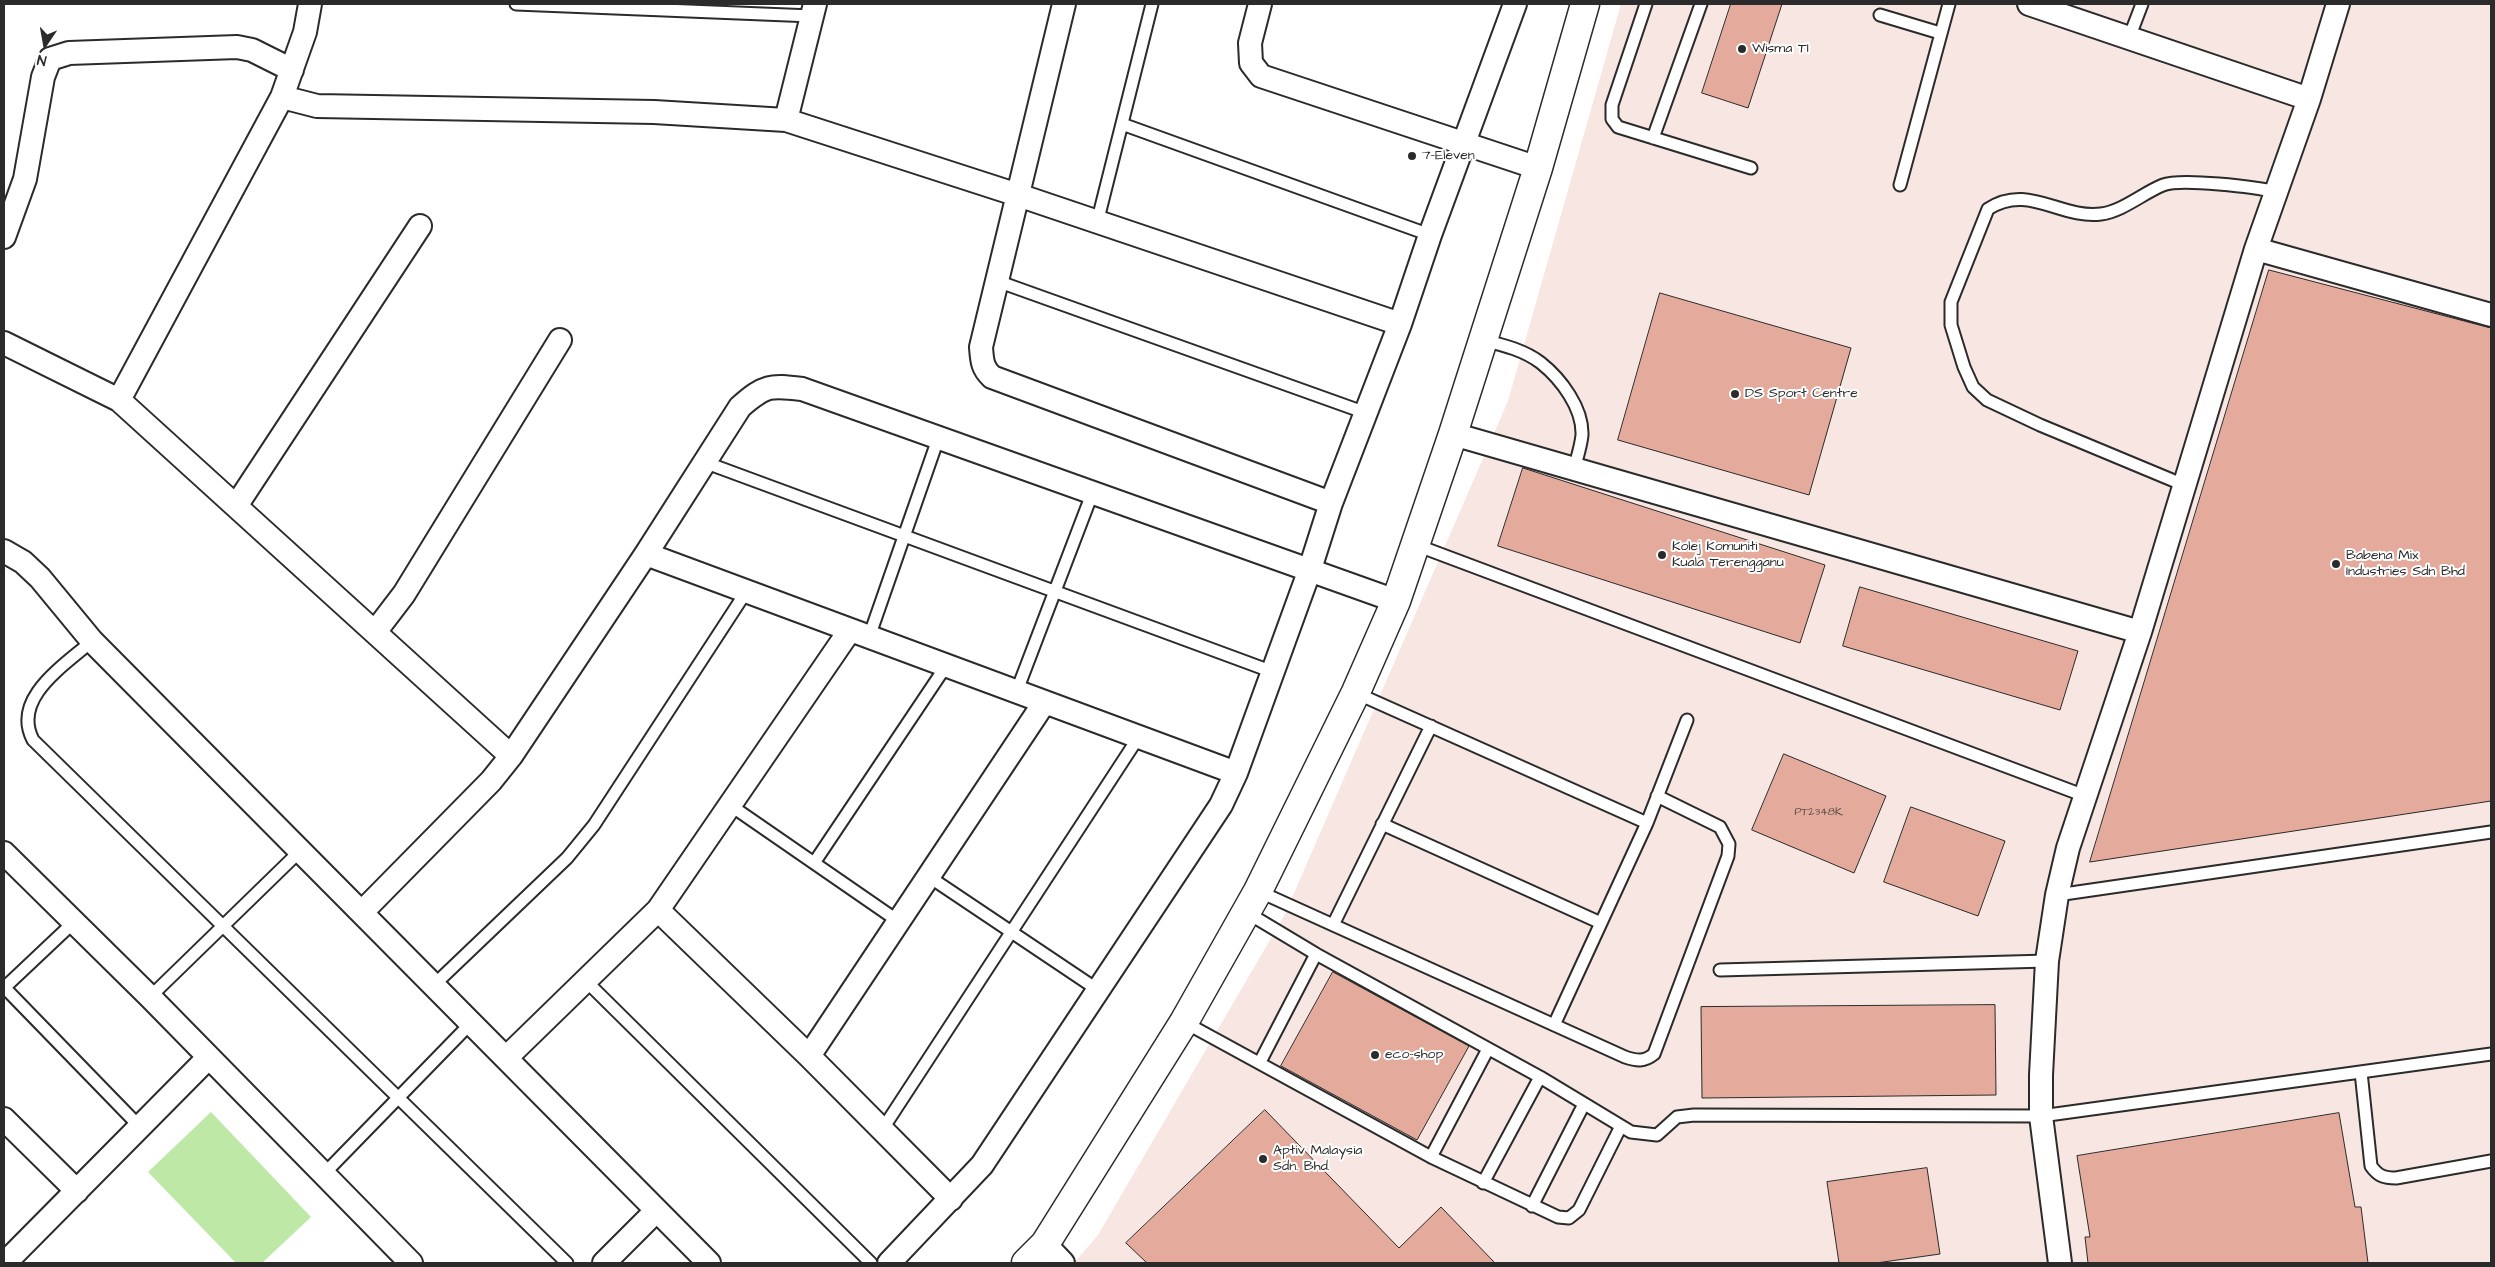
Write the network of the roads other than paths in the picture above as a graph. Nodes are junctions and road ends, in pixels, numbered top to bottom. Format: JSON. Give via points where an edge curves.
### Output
{"nodes":[{"id":1,"x":310,"y":4,"type":"edge"},
{"id":2,"x":516,"y":4,"type":"edge"},
{"id":3,"x":1064,"y":4,"type":"edge"},
{"id":4,"x":1152,"y":4,"type":"edge"},
{"id":5,"x":1260,"y":4,"type":"edge"},
{"id":6,"x":1515,"y":4,"type":"edge"},
{"id":7,"x":1585,"y":4,"type":"edge"},
{"id":8,"x":1646,"y":4,"type":"edge"},
{"id":9,"x":1701,"y":4,"type":"edge"},
{"id":10,"x":1949,"y":4,"type":"edge"},
{"id":11,"x":2029,"y":4,"type":"edge"},
{"id":12,"x":2142,"y":4,"type":"edge"},
{"id":13,"x":2338,"y":4,"type":"edge"},
{"id":14,"x":813,"y":10,"type":"edge"},
{"id":15,"x":1880,"y":15,"type":"dead end"},
{"id":16,"x":1940,"y":33,"type":"junction"},
{"id":17,"x":2129,"y":38,"type":"junction"},
{"id":18,"x":292,"y":70,"type":"junction"},
{"id":19,"x":282,"y":96,"type":"junction"},
{"id":20,"x":2309,"y":99,"type":"junction"},
{"id":21,"x":786,"y":120,"type":"junction"},
{"id":22,"x":1122,"y":124,"type":"junction"},
{"id":23,"x":1653,"y":138,"type":"junction"},
{"id":24,"x":1463,"y":144,"type":"junction"},
{"id":25,"x":1538,"y":168,"type":"junction"},
{"id":26,"x":1751,"y":168,"type":"dead end"},
{"id":27,"x":1900,"y":185,"type":"dead end"},
{"id":28,"x":2276,"y":192,"type":"junction"},
{"id":29,"x":1018,"y":195,"type":"junction"},
{"id":30,"x":1098,"y":223,"type":"junction"},
{"id":31,"x":420,"y":226,"type":"dead end"},
{"id":32,"x":1430,"y":235,"type":"junction"},
{"id":33,"x":4,"y":237,"type":"edge"},
{"id":34,"x":2256,"y":249,"type":"junction"},
{"id":35,"x":997,"y":281,"type":"junction"},
{"id":36,"x":2491,"y":315,"type":"edge"},
{"id":37,"x":1400,"y":324,"type":"junction"},
{"id":38,"x":560,"y":340,"type":"dead end"},
{"id":39,"x":1483,"y":340,"type":"junction"},
{"id":40,"x":4,"y":343,"type":"edge"},
{"id":41,"x":119,"y":400,"type":"junction"},
{"id":42,"x":1366,"y":413,"type":"junction"},
{"id":43,"x":1453,"y":434,"type":"junction"},
{"id":44,"x":938,"y":439,"type":"junction"},
{"id":45,"x":704,"y":462,"type":"junction"},
{"id":46,"x":1574,"y":469,"type":"junction"},
{"id":47,"x":2184,"y":484,"type":"junction"},
{"id":48,"x":1092,"y":494,"type":"junction"},
{"id":49,"x":1331,"y":504,"type":"junction"},
{"id":50,"x":236,"y":506,"type":"junction"},
{"id":51,"x":904,"y":536,"type":"junction"},
{"id":52,"x":1416,"y":544,"type":"junction"},
{"id":53,"x":4,"y":551,"type":"edge"},
{"id":54,"x":646,"y":554,"type":"junction"},
{"id":55,"x":1309,"y":572,"type":"junction"},
{"id":56,"x":746,"y":592,"type":"junction"},
{"id":57,"x":1056,"y":592,"type":"junction"},
{"id":58,"x":1396,"y":601,"type":"junction"},
{"id":59,"x":375,"y":632,"type":"junction"},
{"id":60,"x":2140,"y":632,"type":"junction"},
{"id":61,"x":859,"y":634,"type":"junction"},
{"id":62,"x":92,"y":641,"type":"junction"},
{"id":63,"x":946,"y":666,"type":"junction"},
{"id":64,"x":1273,"y":672,"type":"junction"},
{"id":65,"x":1356,"y":692,"type":"junction"},
{"id":66,"x":1016,"y":693,"type":"junction"},
{"id":67,"x":1044,"y":703,"type":"junction"},
{"id":68,"x":1687,"y":720,"type":"dead end"},
{"id":69,"x":1431,"y":726,"type":"junction"},
{"id":70,"x":1138,"y":738,"type":"junction"},
{"id":71,"x":511,"y":756,"type":"junction"},
{"id":72,"x":1236,"y":773,"type":"junction"},
{"id":73,"x":1657,"y":796,"type":"junction"},
{"id":74,"x":730,"y":805,"type":"junction"},
{"id":75,"x":2080,"y":811,"type":"junction"},
{"id":76,"x":1647,"y":823,"type":"junction"},
{"id":77,"x":1382,"y":824,"type":"junction"},
{"id":78,"x":2491,"y":832,"type":"edge"},
{"id":79,"x":4,"y":852,"type":"edge"},
{"id":80,"x":299,"y":852,"type":"junction"},
{"id":81,"x":814,"y":864,"type":"junction"},
{"id":82,"x":928,"y":876,"type":"junction"},
{"id":83,"x":2058,"y":894,"type":"junction"},
{"id":84,"x":1252,"y":902,"type":"junction"},
{"id":85,"x":658,"y":910,"type":"junction"},
{"id":86,"x":362,"y":912,"type":"junction"},
{"id":87,"x":898,"y":921,"type":"junction"},
{"id":88,"x":74,"y":922,"type":"junction"},
{"id":89,"x":1601,"y":923,"type":"junction"},
{"id":90,"x":224,"y":925,"type":"junction"},
{"id":91,"x":1333,"y":925,"type":"junction"},
{"id":92,"x":1011,"y":933,"type":"junction"},
{"id":93,"x":1316,"y":954,"type":"junction"},
{"id":94,"x":2047,"y":961,"type":"junction"},
{"id":95,"x":1720,"y":970,"type":"dead end"},
{"id":96,"x":586,"y":981,"type":"junction"},
{"id":97,"x":434,"y":985,"type":"junction"},
{"id":98,"x":4,"y":987,"type":"edge"},
{"id":99,"x":1098,"y":990,"type":"junction"},
{"id":100,"x":150,"y":997,"type":"junction"},
{"id":101,"x":1184,"y":1022,"type":"junction"},
{"id":102,"x":471,"y":1024,"type":"junction"},
{"id":103,"x":1554,"y":1025,"type":"junction"},
{"id":104,"x":1488,"y":1049,"type":"junction"},
{"id":105,"x":2491,"y":1054,"type":"edge"},
{"id":106,"x":809,"y":1056,"type":"junction"},
{"id":107,"x":208,"y":1058,"type":"junction"},
{"id":108,"x":506,"y":1058,"type":"junction"},
{"id":109,"x":1260,"y":1062,"type":"junction"},
{"id":110,"x":2361,"y":1072,"type":"junction"},
{"id":111,"x":1540,"y":1077,"type":"junction"},
{"id":112,"x":397,"y":1099,"type":"junction"},
{"id":113,"x":1584,"y":1104,"type":"junction"},
{"id":114,"x":2041,"y":1116,"type":"junction"},
{"id":115,"x":1621,"y":1126,"type":"junction"},
{"id":116,"x":140,"y":1127,"type":"junction"},
{"id":117,"x":7,"y":1128,"type":"edge"},
{"id":118,"x":882,"y":1130,"type":"junction"},
{"id":119,"x":1431,"y":1157,"type":"junction"},
{"id":120,"x":2491,"y":1161,"type":"edge"},
{"id":121,"x":323,"y":1175,"type":"junction"},
{"id":122,"x":1484,"y":1182,"type":"junction"},
{"id":123,"x":77,"y":1191,"type":"junction"},
{"id":124,"x":951,"y":1199,"type":"junction"},
{"id":125,"x":1532,"y":1206,"type":"junction"},
{"id":126,"x":656,"y":1211,"type":"junction"},
{"id":127,"x":1036,"y":1254,"type":"edge"},
{"id":128,"x":5,"y":1263,"type":"edge"},
{"id":129,"x":411,"y":1263,"type":"edge"},
{"id":130,"x":567,"y":1263,"type":"edge"},
{"id":131,"x":604,"y":1263,"type":"edge"},
{"id":132,"x":709,"y":1263,"type":"edge"},
{"id":133,"x":871,"y":1263,"type":"edge"},
{"id":134,"x":889,"y":1263,"type":"edge"},
{"id":135,"x":1063,"y":1263,"type":"edge"},
{"id":136,"x":2060,"y":1263,"type":"edge"}],
"edges":[{"from":1,"to":18,"type":"street","via":[[305,32]]},
{"from":2,"to":14,"type":"lane"},
{"from":3,"to":29,"type":"street"},
{"from":4,"to":22,"type":"lane"},
{"from":5,"to":24,"type":"street","via":[[1250,43],[1251,63],[1261,76]]},
{"from":6,"to":24,"type":"street"},
{"from":7,"to":25,"type":"street"},
{"from":8,"to":23,"type":"lane","via":[[1612,105],[1612,119],[1618,127]]},
{"from":9,"to":23,"type":"lane"},
{"from":10,"to":16,"type":"lane"},
{"from":11,"to":17,"type":"street"},
{"from":12,"to":17,"type":"lane"},
{"from":13,"to":20,"type":"street"},
{"from":14,"to":21,"type":"street"},
{"from":15,"to":16,"type":"lane"},
{"from":16,"to":27,"type":"lane"},
{"from":17,"to":20,"type":"street"},
{"from":18,"to":19,"type":"street"},
{"from":18,"to":33,"type":"street","via":[[252,50],[237,47],[69,53],[50,59],[42,77],[25,179]]},
{"from":19,"to":21,"type":"street","via":[[317,106],[654,112]]},
{"from":19,"to":41,"type":"street"},
{"from":20,"to":28,"type":"street"},
{"from":21,"to":29,"type":"street"},
{"from":22,"to":30,"type":"lane"},
{"from":22,"to":32,"type":"lane"},
{"from":23,"to":26,"type":"lane"},
{"from":24,"to":25,"type":"street"},
{"from":24,"to":32,"type":"street"},
{"from":25,"to":39,"type":"street"},
{"from":28,"to":34,"type":"street"},
{"from":28,"to":47,"type":"lane","via":[[2255,186],[2165,184],[2102,214],[2015,198],[2000,202],[1988,209],[1951,302],[1951,325],[1964,367],[1973,387],[1987,400]]},
{"from":29,"to":30,"type":"street"},
{"from":29,"to":35,"type":"street"},
{"from":30,"to":37,"type":"street"},
{"from":31,"to":50,"type":"street"},
{"from":32,"to":37,"type":"street"},
{"from":34,"to":36,"type":"street"},
{"from":34,"to":47,"type":"street"},
{"from":35,"to":42,"type":"lane"},
{"from":35,"to":49,"type":"street","via":[[982,347],[985,370],[992,376]]},
{"from":37,"to":42,"type":"street"},
{"from":38,"to":59,"type":"street","via":[[404,594]]},
{"from":39,"to":43,"type":"street"},
{"from":39,"to":46,"type":"lane","via":[[1514,349],[1540,362],[1556,377],[1579,414],[1582,435]]},
{"from":40,"to":41,"type":"street"},
{"from":41,"to":50,"type":"street"},
{"from":42,"to":49,"type":"street"},
{"from":43,"to":46,"type":"street"},
{"from":43,"to":52,"type":"street"},
{"from":44,"to":45,"type":"street","via":[[802,389],[776,386],[758,391],[740,407]]},
{"from":44,"to":48,"type":"street"},
{"from":44,"to":51,"type":"lane"},
{"from":45,"to":51,"type":"lane"},
{"from":45,"to":54,"type":"street"},
{"from":46,"to":60,"type":"street"},
{"from":47,"to":60,"type":"street"},
{"from":48,"to":55,"type":"street"},
{"from":48,"to":57,"type":"lane"},
{"from":49,"to":55,"type":"street"},
{"from":50,"to":59,"type":"street"},
{"from":51,"to":57,"type":"lane"},
{"from":51,"to":61,"type":"lane"},
{"from":52,"to":58,"type":"street"},
{"from":52,"to":75,"type":"lane"},
{"from":53,"to":62,"type":"street","via":[[23,562],[40,578]]},
{"from":54,"to":56,"type":"street"},
{"from":54,"to":71,"type":"street"},
{"from":55,"to":58,"type":"street"},
{"from":55,"to":64,"type":"street"},
{"from":56,"to":61,"type":"street"},
{"from":56,"to":97,"type":"lane","via":[[594,825],[567,858]]},
{"from":57,"to":64,"type":"lane"},
{"from":57,"to":66,"type":"lane"},
{"from":58,"to":65,"type":"street"},
{"from":59,"to":71,"type":"street"},
{"from":60,"to":75,"type":"street"},
{"from":61,"to":63,"type":"street"},
{"from":61,"to":74,"type":"street"},
{"from":62,"to":80,"type":"street"},
{"from":62,"to":90,"type":"lane","via":[[48,679],[39,691],[27,715],[33,740]]},
{"from":63,"to":66,"type":"street"},
{"from":63,"to":81,"type":"lane"},
{"from":64,"to":72,"type":"street"},
{"from":65,"to":69,"type":"lane"},
{"from":65,"to":84,"type":"street"},
{"from":66,"to":67,"type":"street"},
{"from":67,"to":70,"type":"street"},
{"from":67,"to":82,"type":"street"},
{"from":68,"to":73,"type":"lane"},
{"from":69,"to":76,"type":"lane"},
{"from":69,"to":77,"type":"lane"},
{"from":70,"to":72,"type":"street"},
{"from":70,"to":92,"type":"lane"},
{"from":71,"to":86,"type":"street","via":[[491,781]]},
{"from":72,"to":99,"type":"street","via":[[1221,805]]},
{"from":73,"to":76,"type":"lane"},
{"from":73,"to":103,"type":"lane","via":[[1720,827],[1729,844],[1728,856],[1654,1054],[1647,1060],[1636,1061]]},
{"from":74,"to":81,"type":"lane"},
{"from":74,"to":85,"type":"street"},
{"from":75,"to":83,"type":"street"},
{"from":76,"to":89,"type":"lane"},
{"from":77,"to":89,"type":"lane"},
{"from":77,"to":91,"type":"lane"},
{"from":78,"to":83,"type":"lane"},
{"from":79,"to":88,"type":"street"},
{"from":80,"to":86,"type":"street"},
{"from":80,"to":90,"type":"lane"},
{"from":81,"to":87,"type":"lane"},
{"from":82,"to":87,"type":"street"},
{"from":82,"to":92,"type":"lane"},
{"from":83,"to":94,"type":"street"},
{"from":84,"to":91,"type":"lane"},
{"from":84,"to":93,"type":"lane"},
{"from":84,"to":101,"type":"street"},
{"from":85,"to":96,"type":"street"},
{"from":85,"to":106,"type":"street"},
{"from":86,"to":97,"type":"street"},
{"from":87,"to":106,"type":"street"},
{"from":88,"to":98,"type":"lane"},
{"from":88,"to":100,"type":"street"},
{"from":89,"to":103,"type":"lane"},
{"from":90,"to":100,"type":"lane"},
{"from":90,"to":112,"type":"lane"},
{"from":91,"to":103,"type":"lane"},
{"from":92,"to":99,"type":"lane"},
{"from":92,"to":118,"type":"lane"},
{"from":93,"to":104,"type":"lane"},
{"from":93,"to":109,"type":"lane"},
{"from":94,"to":95,"type":"lane"},
{"from":94,"to":114,"type":"street"},
{"from":96,"to":108,"type":"street"},
{"from":96,"to":133,"type":"lane"},
{"from":97,"to":102,"type":"street"},
{"from":98,"to":116,"type":"lane"},
{"from":99,"to":124,"type":"street","via":[[982,1165]]},
{"from":100,"to":107,"type":"street"},
{"from":101,"to":109,"type":"lane"},
{"from":101,"to":127,"type":"street"},
{"from":102,"to":108,"type":"street"},
{"from":102,"to":112,"type":"lane"},
{"from":104,"to":111,"type":"lane"},
{"from":104,"to":119,"type":"lane"},
{"from":105,"to":110,"type":"lane"},
{"from":106,"to":118,"type":"street"},
{"from":107,"to":116,"type":"street"},
{"from":107,"to":121,"type":"street"},
{"from":108,"to":126,"type":"street"},
{"from":109,"to":119,"type":"lane"},
{"from":110,"to":114,"type":"lane"},
{"from":110,"to":120,"type":"lane","via":[[2371,1166],[2377,1174],[2396,1178]]},
{"from":111,"to":113,"type":"lane"},
{"from":111,"to":122,"type":"lane"},
{"from":112,"to":121,"type":"lane"},
{"from":112,"to":130,"type":"lane"},
{"from":113,"to":115,"type":"lane"},
{"from":113,"to":125,"type":"lane"},
{"from":114,"to":115,"type":"lane","via":[[1694,1114],[1677,1117],[1657,1135],[1631,1132]]},
{"from":114,"to":136,"type":"street"},
{"from":115,"to":125,"type":"lane","via":[[1580,1210],[1569,1218]]},
{"from":116,"to":123,"type":"street"},
{"from":117,"to":123,"type":"street"},
{"from":118,"to":124,"type":"street"},
{"from":119,"to":122,"type":"lane"},
{"from":121,"to":129,"type":"street"},
{"from":122,"to":125,"type":"lane"},
{"from":123,"to":128,"type":"street"},
{"from":124,"to":134,"type":"street"},
{"from":126,"to":131,"type":"street"},
{"from":126,"to":132,"type":"street"},
{"from":127,"to":135,"type":"street"}]}
